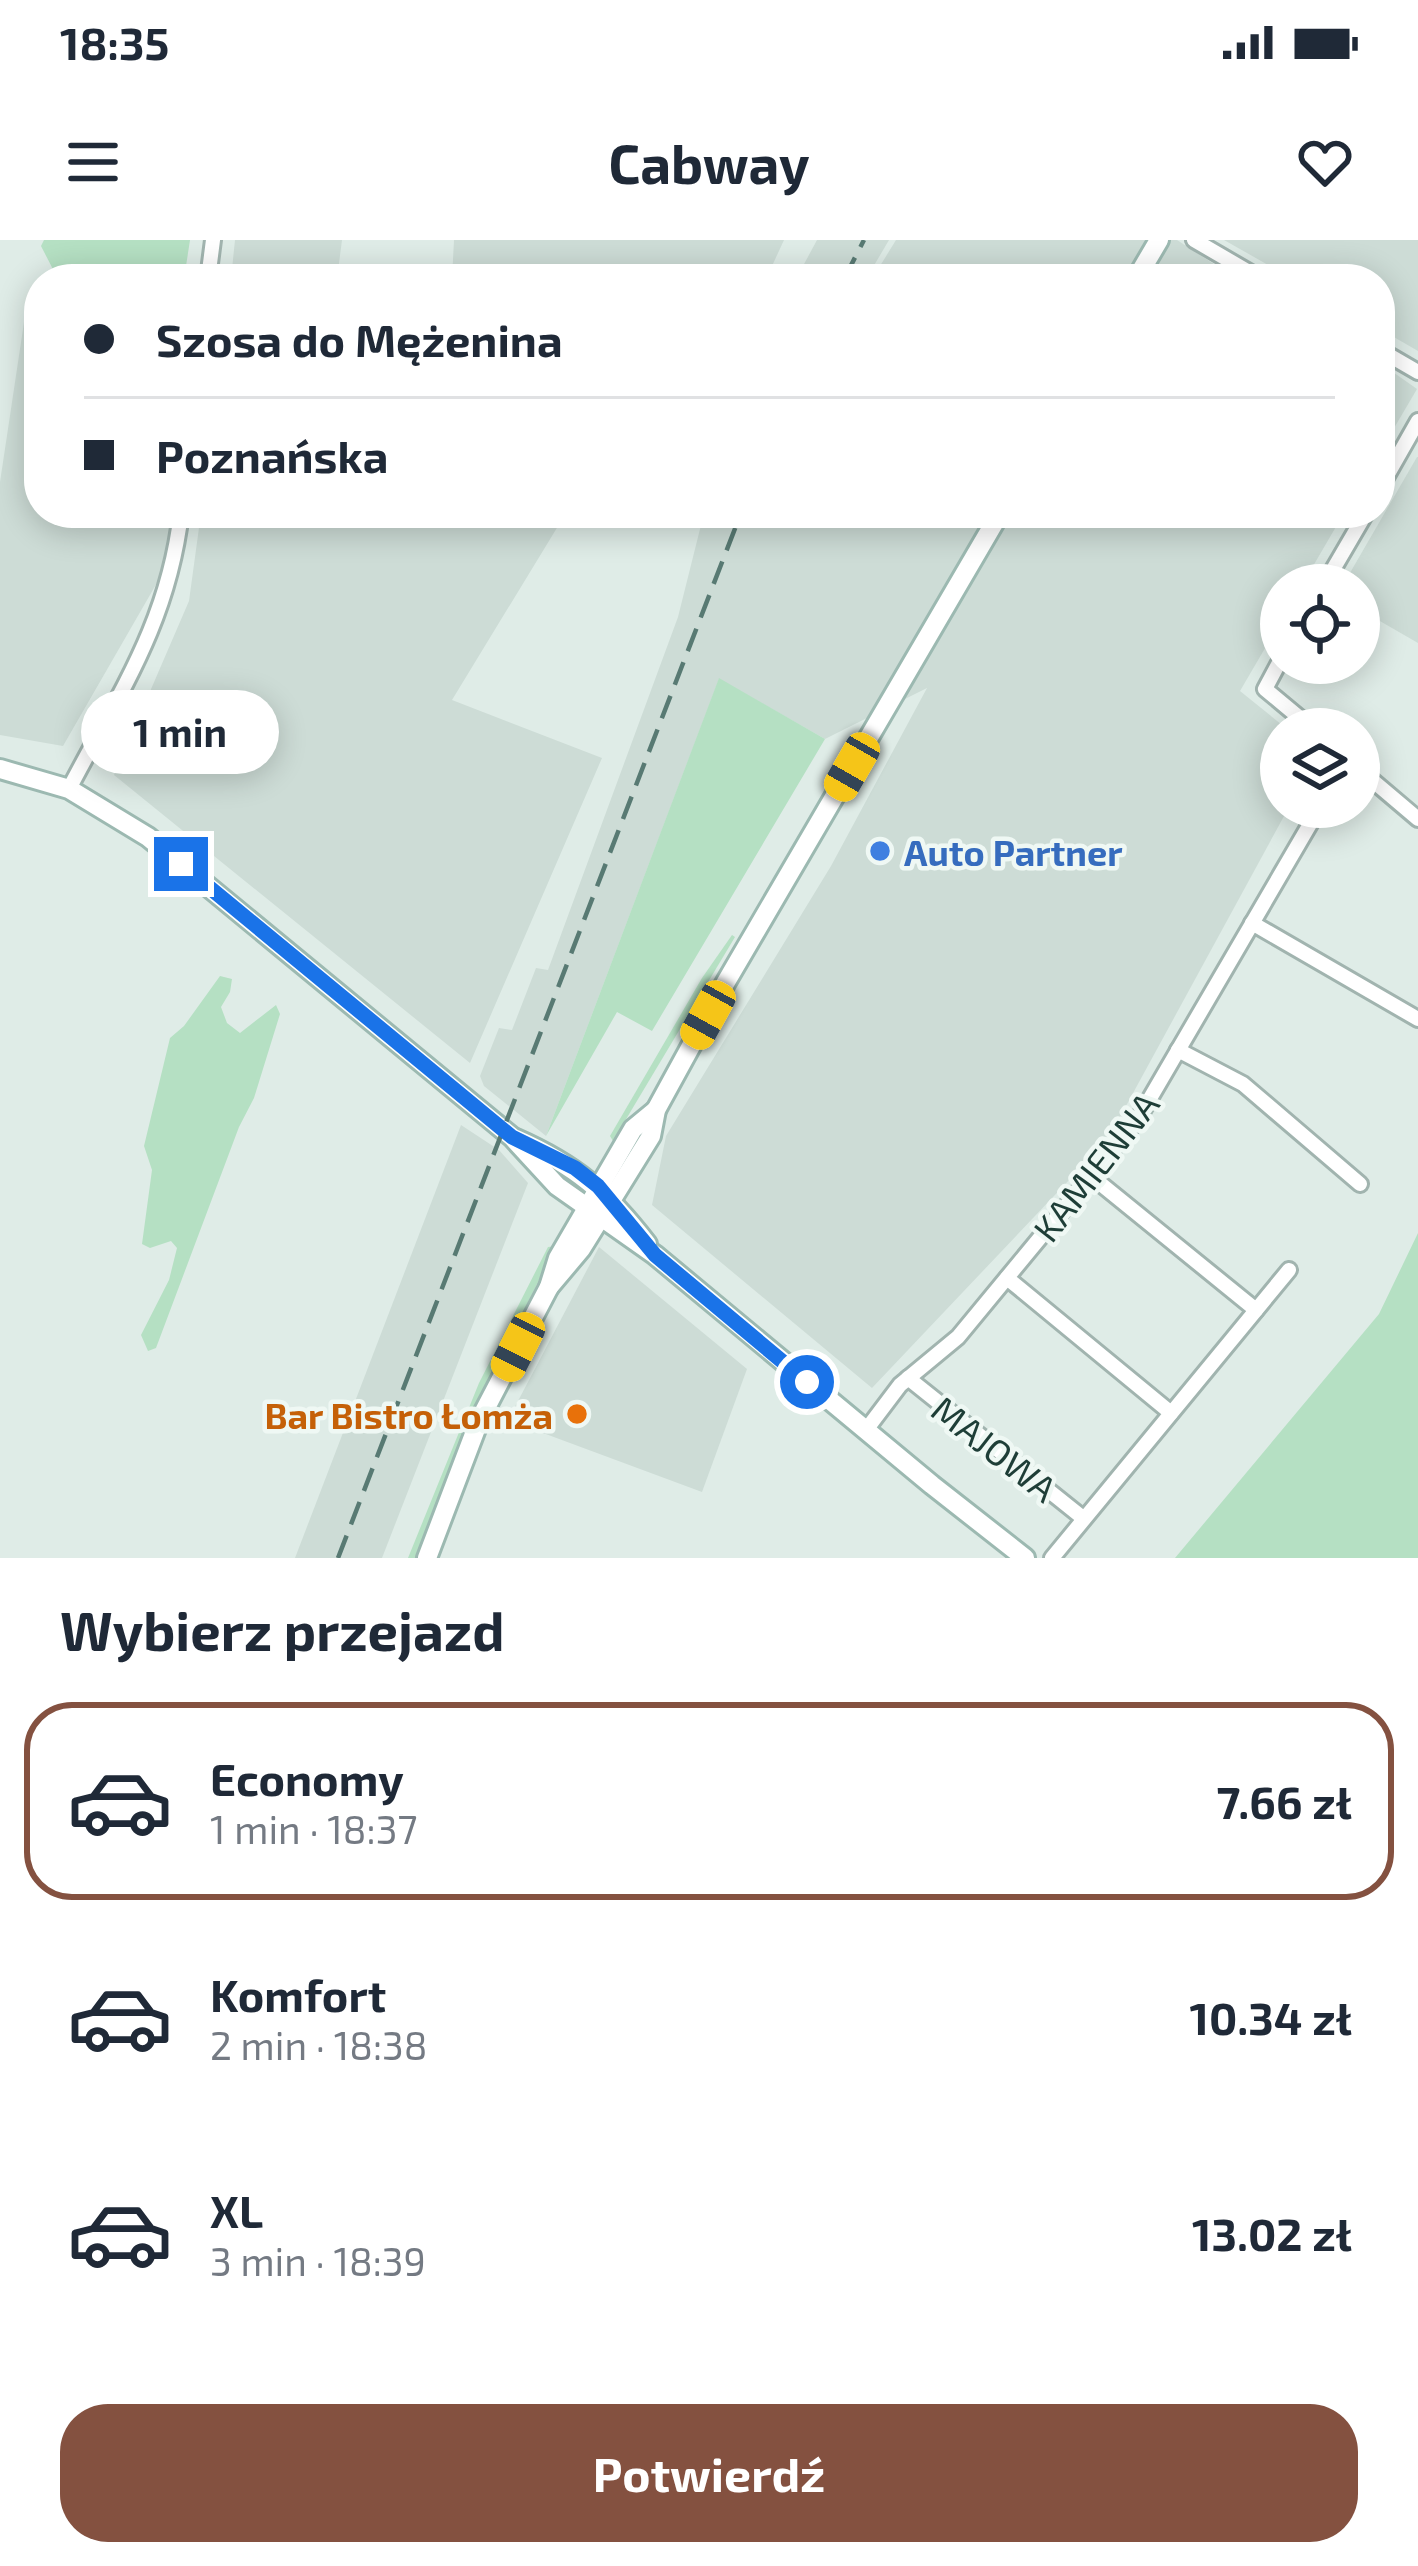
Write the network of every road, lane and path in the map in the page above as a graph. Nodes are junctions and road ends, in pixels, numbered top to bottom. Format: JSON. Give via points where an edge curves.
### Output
{"nodes":[{"id":1,"x":1194,"y":240,"type":"edge"},
{"id":2,"x":1235,"y":264,"type":"edge"},
{"id":3,"x":1418,"y":421,"type":"edge"},
{"id":4,"x":1395,"y":462,"type":"edge"},
{"id":5,"x":180,"y":528,"type":"edge"},
{"id":6,"x":991,"y":528,"type":"edge"},
{"id":7,"x":1357,"y":528,"type":"edge"},
{"id":8,"x":1336,"y":564,"type":"edge"},
{"id":9,"x":1268,"y":684,"type":"edge"},
{"id":10,"x":1287,"y":708,"type":"edge"},
{"id":11,"x":0,"y":769,"type":"edge"},
{"id":12,"x":1380,"y":787,"type":"edge"},
{"id":13,"x":69,"y":789,"type":"junction"},
{"id":14,"x":1418,"y":819,"type":"edge"},
{"id":15,"x":1308,"y":828,"type":"edge"},
{"id":16,"x":1252,"y":923,"type":"junction"},
{"id":17,"x":1418,"y":1019,"type":"edge"},
{"id":18,"x":1178,"y":1050,"type":"junction"},
{"id":19,"x":1091,"y":1176,"type":"junction"},
{"id":20,"x":1360,"y":1184,"type":"dead end"},
{"id":21,"x":599,"y":1203,"type":"junction"},
{"id":22,"x":1289,"y":1270,"type":"dead end"},
{"id":23,"x":1007,"y":1278,"type":"junction"},
{"id":24,"x":1256,"y":1310,"type":"junction"},
{"id":25,"x":908,"y":1378,"type":"junction"},
{"id":26,"x":1172,"y":1413,"type":"junction"},
{"id":27,"x":866,"y":1430,"type":"junction"},
{"id":28,"x":1083,"y":1518,"type":"junction"},
{"id":29,"x":428,"y":1558,"type":"edge"},
{"id":30,"x":1025,"y":1558,"type":"edge"},
{"id":31,"x":1052,"y":1558,"type":"edge"}],
"edges":[{"from":1,"to":2,"type":"street"},
{"from":3,"to":4,"type":"street"},
{"from":5,"to":13,"type":"street","via":[[157,622]]},
{"from":6,"to":21,"type":"main road","via":[[726,982],[656,1110],[651,1136]]},
{"from":7,"to":8,"type":"street"},
{"from":9,"to":10,"type":"street"},
{"from":11,"to":13,"type":"main road"},
{"from":12,"to":14,"type":"street"},
{"from":13,"to":21,"type":"main road","via":[[148,837],[512,1137],[563,1161]]},
{"from":15,"to":16,"type":"street","name":"KAMIENNA"},
{"from":16,"to":17,"type":"street"},
{"from":16,"to":18,"type":"street","name":"KAMIENNA"},
{"from":18,"to":19,"type":"street","name":"KAMIENNA","via":[[1138,1119]]},
{"from":18,"to":20,"type":"street","via":[[1243,1084]]},
{"from":19,"to":23,"type":"street","name":"KAMIENNA"},
{"from":19,"to":24,"type":"street"},
{"from":21,"to":27,"type":"main road"},
{"from":21,"to":29,"type":"main road","via":[[479,1420]]},
{"from":22,"to":24,"type":"street","name":"MAJOWA"},
{"from":23,"to":25,"type":"street","name":"KAMIENNA","via":[[958,1337]]},
{"from":23,"to":26,"type":"street"},
{"from":24,"to":26,"type":"street","name":"MAJOWA"},
{"from":25,"to":27,"type":"street","name":"KAMIENNA"},
{"from":25,"to":28,"type":"street","name":"MAJOWA"},
{"from":26,"to":28,"type":"street","name":"MAJOWA"},
{"from":27,"to":30,"type":"main road"},
{"from":28,"to":31,"type":"street","name":"MAJOWA"}]}
